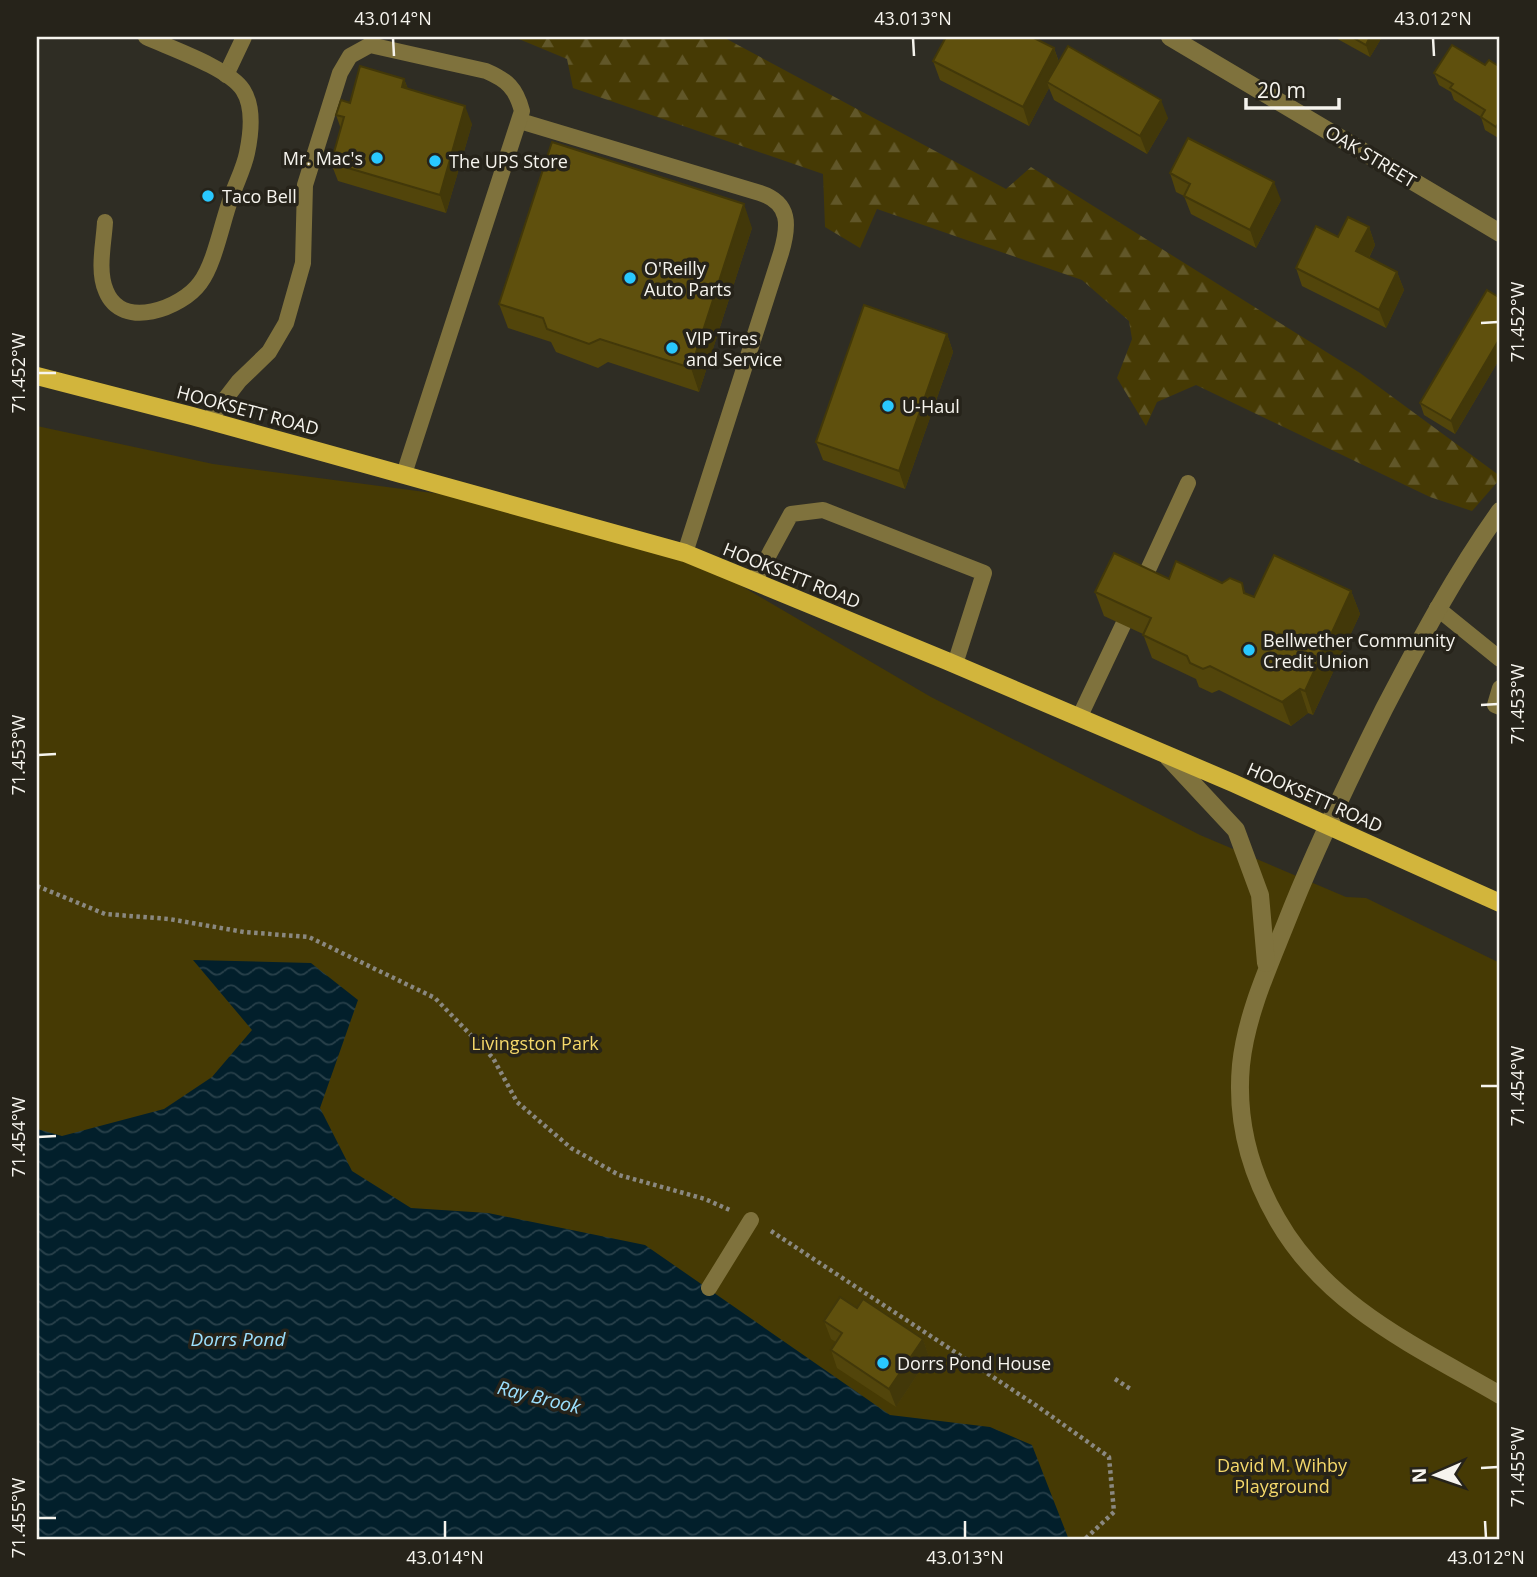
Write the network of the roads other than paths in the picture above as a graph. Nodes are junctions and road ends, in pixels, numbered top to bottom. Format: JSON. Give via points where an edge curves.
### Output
{"nodes":[{"id":1,"x":146,"y":37,"type":"edge"},
{"id":2,"x":244,"y":37,"type":"edge"},
{"id":3,"x":1170,"y":37,"type":"edge"},
{"id":4,"x":173,"y":43,"type":"edge"},
{"id":5,"x":226,"y":75,"type":"junction"},
{"id":6,"x":520,"y":121,"type":"junction"},
{"id":7,"x":105,"y":222,"type":"dead end"},
{"id":8,"x":1500,"y":233,"type":"edge"},
{"id":9,"x":37,"y":376,"type":"edge"},
{"id":10,"x":209,"y":420,"type":"junction"},
{"id":11,"x":404,"y":474,"type":"junction"},
{"id":12,"x":1188,"y":484,"type":"dead end"},
{"id":13,"x":1500,"y":511,"type":"edge"},
{"id":14,"x":685,"y":553,"type":"junction"},
{"id":15,"x":754,"y":582,"type":"junction"},
{"id":16,"x":1141,"y":586,"type":"edge"},
{"id":17,"x":1437,"y":608,"type":"junction"},
{"id":18,"x":1123,"y":625,"type":"edge"},
{"id":19,"x":1500,"y":659,"type":"edge"},
{"id":20,"x":955,"y":664,"type":"junction"},
{"id":21,"x":1500,"y":688,"type":"edge"},
{"id":22,"x":1500,"y":707,"type":"edge"},
{"id":23,"x":1079,"y":718,"type":"junction"},
{"id":24,"x":1167,"y":757,"type":"junction"},
{"id":25,"x":1326,"y":827,"type":"junction"},
{"id":26,"x":1500,"y":903,"type":"edge"},
{"id":27,"x":1266,"y":970,"type":"junction"},
{"id":28,"x":751,"y":1220,"type":"road end"},
{"id":29,"x":709,"y":1288,"type":"dead end"},
{"id":30,"x":1500,"y":1395,"type":"edge"}],
"edges":[{"from":1,"to":4,"type":"lane"},
{"from":2,"to":5,"type":"lane"},
{"from":3,"to":8,"type":"street","name":"OAK STREET"},
{"from":4,"to":5,"type":"lane"},
{"from":5,"to":7,"type":"lane","via":[[243,90],[251,113],[247,154],[202,281],[184,301],[159,311],[138,313],[120,306],[106,292],[102,266]]},
{"from":6,"to":10,"type":"lane","via":[[522,111],[514,88],[486,71],[370,45],[350,56],[340,73],[306,185],[303,263],[286,323],[269,352]]},
{"from":6,"to":11,"type":"lane"},
{"from":6,"to":14,"type":"lane","via":[[775,198],[784,211],[788,223],[781,253]]},
{"from":9,"to":10,"type":"main road","name":"HOOKSETT ROAD"},
{"from":10,"to":11,"type":"main road","name":"HOOKSETT ROAD"},
{"from":11,"to":14,"type":"main road","name":"HOOKSETT ROAD"},
{"from":12,"to":16,"type":"lane"},
{"from":13,"to":17,"type":"street"},
{"from":14,"to":15,"type":"main road","name":"HOOKSETT ROAD"},
{"from":15,"to":20,"type":"main road","name":"HOOKSETT ROAD"},
{"from":15,"to":20,"type":"lane","via":[[791,514],[823,510],[984,573]]},
{"from":17,"to":19,"type":"lane"},
{"from":17,"to":25,"type":"street"},
{"from":18,"to":23,"type":"lane"},
{"from":20,"to":23,"type":"main road","name":"HOOKSETT ROAD"},
{"from":21,"to":22,"type":"lane","via":[[1495,705]]},
{"from":23,"to":24,"type":"main road","name":"HOOKSETT ROAD"},
{"from":24,"to":25,"type":"main road","name":"HOOKSETT ROAD"},
{"from":24,"to":27,"type":"street","via":[[1236,830],[1265,917]]},
{"from":25,"to":26,"type":"main road","name":"HOOKSETT ROAD"},
{"from":25,"to":27,"type":"street"},
{"from":27,"to":30,"type":"street","via":[[1245,1045],[1241,1114],[1259,1185],[1277,1220],[1297,1249],[1356,1309],[1426,1355]]},
{"from":28,"to":29,"type":"lane"}]}
